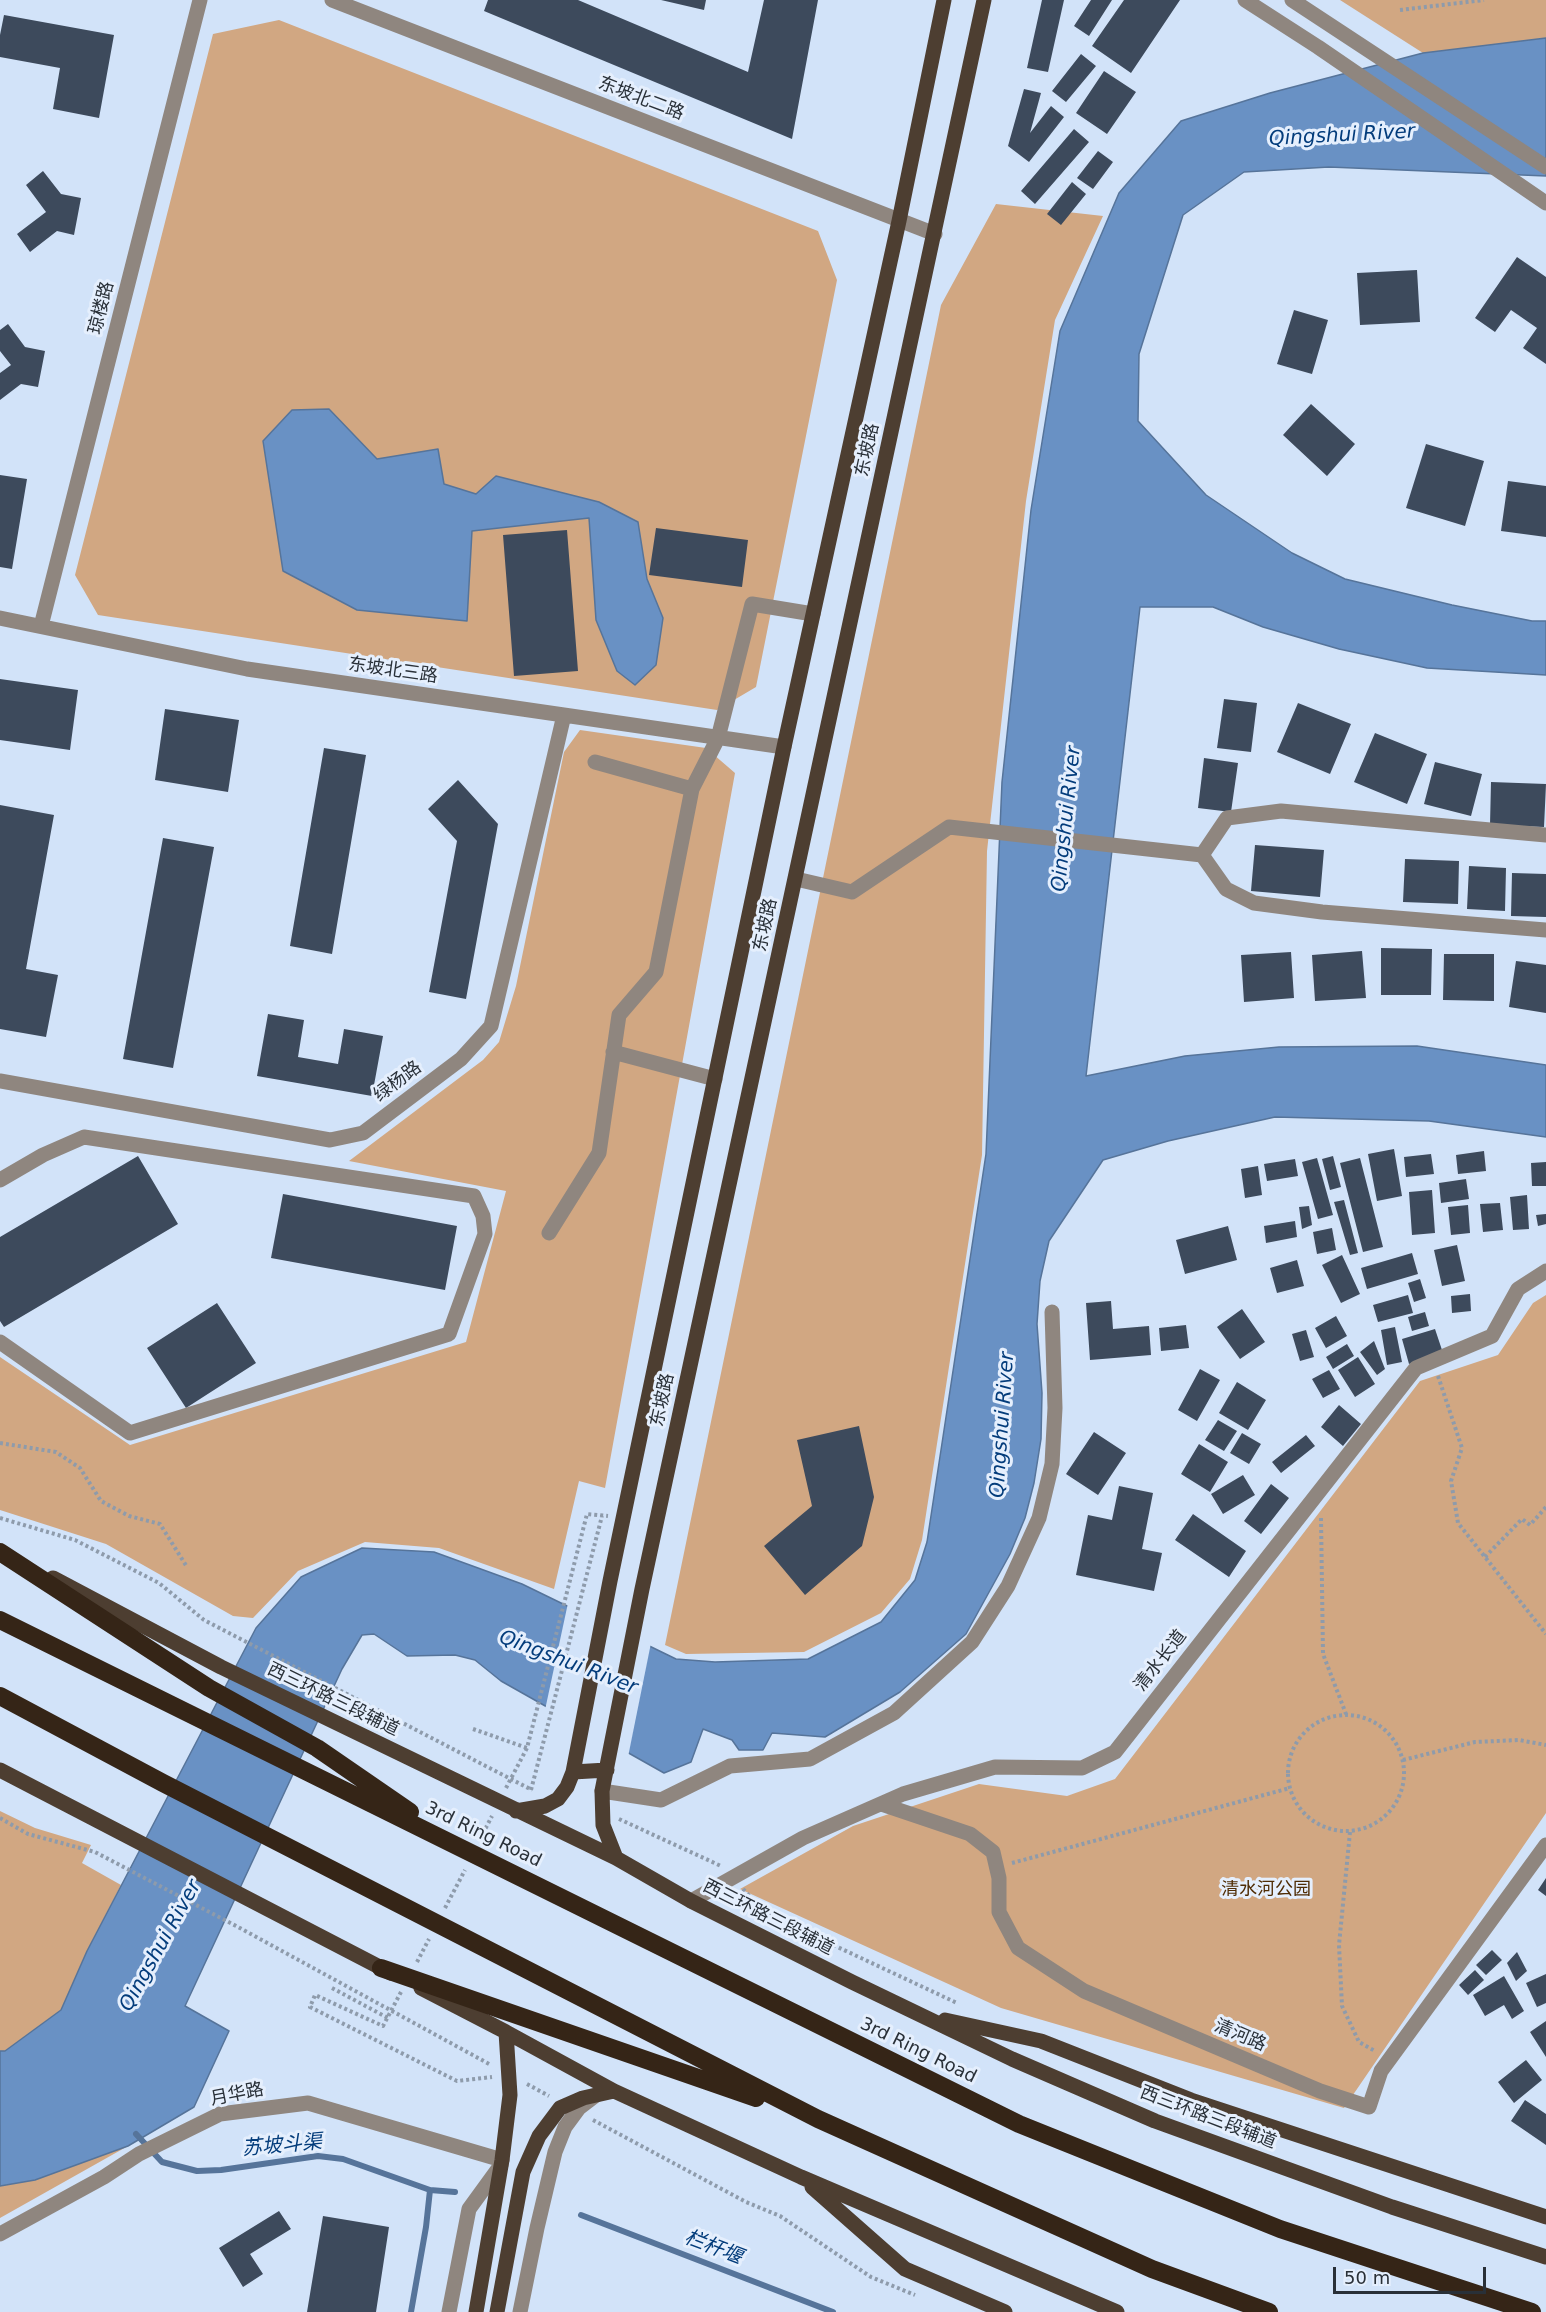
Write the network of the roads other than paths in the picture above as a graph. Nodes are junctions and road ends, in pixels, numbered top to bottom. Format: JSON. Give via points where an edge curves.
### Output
{"nodes":[{"id":1,"x":200,"y":0,"type":"edge"},
{"id":2,"x":332,"y":0,"type":"edge"},
{"id":3,"x":944,"y":0,"type":"edge"},
{"id":4,"x":984,"y":0,"type":"edge"},
{"id":5,"x":1245,"y":0,"type":"edge"},
{"id":6,"x":1292,"y":0,"type":"edge"},
{"id":7,"x":1546,"y":167,"type":"edge"},
{"id":8,"x":1545,"y":202,"type":"edge"},
{"id":9,"x":899,"y":221,"type":"junction"},
{"id":10,"x":935,"y":234,"type":"junction"},
{"id":11,"x":813,"y":614,"type":"junction"},
{"id":12,"x":0,"y":618,"type":"edge"},
{"id":13,"x":41,"y":626,"type":"junction"},
{"id":14,"x":564,"y":715,"type":"junction"},
{"id":15,"x":718,"y":738,"type":"junction"},
{"id":16,"x":784,"y":747,"type":"junction"},
{"id":17,"x":595,"y":762,"type":"dead end"},
{"id":18,"x":692,"y":789,"type":"junction"},
{"id":19,"x":1546,"y":835,"type":"edge"},
{"id":20,"x":1202,"y":855,"type":"junction"},
{"id":21,"x":796,"y":879,"type":"junction"},
{"id":22,"x":1546,"y":930,"type":"edge"},
{"id":23,"x":613,"y":1052,"type":"junction"},
{"id":24,"x":715,"y":1078,"type":"junction"},
{"id":25,"x":0,"y":1081,"type":"edge"},
{"id":26,"x":0,"y":1180,"type":"edge"},
{"id":27,"x":549,"y":1233,"type":"dead end"},
{"id":28,"x":1546,"y":1271,"type":"edge"},
{"id":29,"x":1052,"y":1312,"type":"dead end"},
{"id":30,"x":0,"y":1342,"type":"edge"},
{"id":31,"x":0,"y":1551,"type":"edge"},
{"id":32,"x":0,"y":1620,"type":"edge"},
{"id":33,"x":0,"y":1696,"type":"edge"},
{"id":34,"x":0,"y":1770,"type":"edge"},
{"id":35,"x":607,"y":1770,"type":"junction"},
{"id":36,"x":573,"y":1772,"type":"junction"},
{"id":37,"x":602,"y":1791,"type":"junction"},
{"id":38,"x":881,"y":1804,"type":"junction"},
{"id":39,"x":516,"y":1811,"type":"junction"},
{"id":40,"x":1546,"y":1845,"type":"edge"},
{"id":41,"x":461,"y":1847,"type":"junction"},
{"id":42,"x":616,"y":1858,"type":"junction"},
{"id":43,"x":691,"y":1901,"type":"junction"},
{"id":44,"x":381,"y":1968,"type":"junction"},
{"id":45,"x":921,"y":2015,"type":"junction"},
{"id":46,"x":506,"y":2032,"type":"junction"},
{"id":47,"x":614,"y":2091,"type":"junction"},
{"id":48,"x":572,"y":2108,"type":"junction"},
{"id":49,"x":818,"y":2119,"type":"junction"},
{"id":50,"x":501,"y":2162,"type":"junction"},
{"id":51,"x":801,"y":2177,"type":"junction"},
{"id":52,"x":1546,"y":2217,"type":"edge"},
{"id":53,"x":0,"y":2234,"type":"edge"},
{"id":54,"x":1546,"y":2257,"type":"edge"},
{"id":55,"x":449,"y":2312,"type":"edge"},
{"id":56,"x":476,"y":2312,"type":"edge"},
{"id":57,"x":497,"y":2312,"type":"edge"},
{"id":58,"x":520,"y":2312,"type":"edge"},
{"id":59,"x":1005,"y":2312,"type":"edge"},
{"id":60,"x":1117,"y":2312,"type":"edge"},
{"id":61,"x":1269,"y":2312,"type":"edge"},
{"id":62,"x":1532,"y":2312,"type":"edge"}],
"edges":[{"from":1,"to":13,"type":"street","name":"琼楼路"},
{"from":2,"to":9,"type":"street","name":"东坡北二路"},
{"from":3,"to":9,"type":"main road","name":"东坡路"},
{"from":4,"to":10,"type":"main road","name":"东坡路"},
{"from":5,"to":8,"type":"street"},
{"from":6,"to":7,"type":"street"},
{"from":9,"to":10,"type":"street","name":"东坡北二路"},
{"from":9,"to":11,"type":"main road","name":"东坡路"},
{"from":10,"to":21,"type":"main road","name":"东坡路"},
{"from":11,"to":15,"type":"street","via":[[752,604]]},
{"from":11,"to":16,"type":"main road","name":"东坡路"},
{"from":12,"to":13,"type":"street","name":"东坡北三路"},
{"from":13,"to":14,"type":"street","name":"东坡北三路","via":[[247,669]]},
{"from":14,"to":15,"type":"street","name":"东坡北三路"},
{"from":14,"to":25,"type":"street","name":"绿杨路","via":[[490,1026],[461,1059],[363,1133],[330,1140]]},
{"from":15,"to":16,"type":"street","name":"东坡北三路"},
{"from":15,"to":18,"type":"street"},
{"from":16,"to":24,"type":"main road","name":"东坡路"},
{"from":17,"to":18,"type":"street"},
{"from":18,"to":23,"type":"street","via":[[656,972],[619,1016]]},
{"from":19,"to":20,"type":"street","via":[[1281,811],[1227,818]]},
{"from":20,"to":21,"type":"street","via":[[949,827],[852,892]]},
{"from":20,"to":22,"type":"street","via":[[1226,889],[1254,903]]},
{"from":21,"to":35,"type":"main road","name":"东坡路","via":[[642,1589]]},
{"from":23,"to":24,"type":"street"},
{"from":23,"to":27,"type":"street","via":[[599,1153]]},
{"from":24,"to":36,"type":"main road","name":"东坡路"},
{"from":26,"to":30,"type":"street","via":[[84,1137],[474,1196],[483,1216],[485,1234],[449,1334],[130,1433]]},
{"from":28,"to":38,"type":"street","name":"清水长道","via":[[1518,1289],[1492,1336],[1416,1368],[1115,1752],[1082,1768],[995,1767]]},
{"from":29,"to":37,"type":"street","via":[[1052,1464],[1039,1518],[1008,1586],[972,1641],[894,1713],[810,1759],[730,1766],[661,1800]]},
{"from":31,"to":39,"type":"main road","name":"西三环路三段辅道","via":[[221,1667]]},
{"from":31,"to":41,"type":"highway","via":[[209,1689],[317,1748]]},
{"from":32,"to":41,"type":"highway","name":"3rd Ring Road"},
{"from":33,"to":49,"type":"highway"},
{"from":34,"to":44,"type":"main road"},
{"from":35,"to":36,"type":"main road"},
{"from":35,"to":37,"type":"main road","name":"东坡路"},
{"from":36,"to":39,"type":"main road","name":"东坡路","via":[[558,1798],[545,1806]]},
{"from":37,"to":42,"type":"main road","name":"东坡路","via":[[603,1825]]},
{"from":38,"to":40,"type":"street","name":"清河路","via":[[970,1834],[993,1852],[999,1878],[999,1912],[1018,1948],[1084,1991],[1320,2091],[1370,2107],[1381,2071]]},
{"from":38,"to":43,"type":"street","name":"清水长道","via":[[803,1838]]},
{"from":39,"to":42,"type":"main road","name":"西三环路三段辅道"},
{"from":41,"to":62,"type":"highway","name":"3rd Ring Road","via":[[1019,2124],[1280,2229]]},
{"from":42,"to":43,"type":"main road","name":"西三环路三段辅道"},
{"from":43,"to":45,"type":"main road","name":"西三环路三段辅道"},
{"from":44,"to":46,"type":"main road"},
{"from":44,"to":49,"type":"highway"},
{"from":45,"to":52,"type":"main road","via":[[1041,2041],[1191,2100]]},
{"from":45,"to":54,"type":"main road","name":"西三环路三段辅道","via":[[1155,2121],[1392,2207]]},
{"from":46,"to":47,"type":"main road"},
{"from":46,"to":50,"type":"main road","via":[[510,2095]]},
{"from":47,"to":48,"type":"main road","via":[[596,2095]]},
{"from":47,"to":51,"type":"main road"},
{"from":48,"to":57,"type":"main road","via":[[560,2108],[539,2136],[523,2172]]},
{"from":48,"to":58,"type":"street","via":[[555,2152]]},
{"from":49,"to":61,"type":"highway","via":[[1168,2275]]},
{"from":50,"to":53,"type":"street","name":"月华路","via":[[308,2103],[220,2114],[139,2154]]},
{"from":50,"to":55,"type":"street","via":[[469,2209]]},
{"from":50,"to":56,"type":"main road"},
{"from":51,"to":59,"type":"main road","via":[[905,2269]]},
{"from":51,"to":60,"type":"main road"}]}
